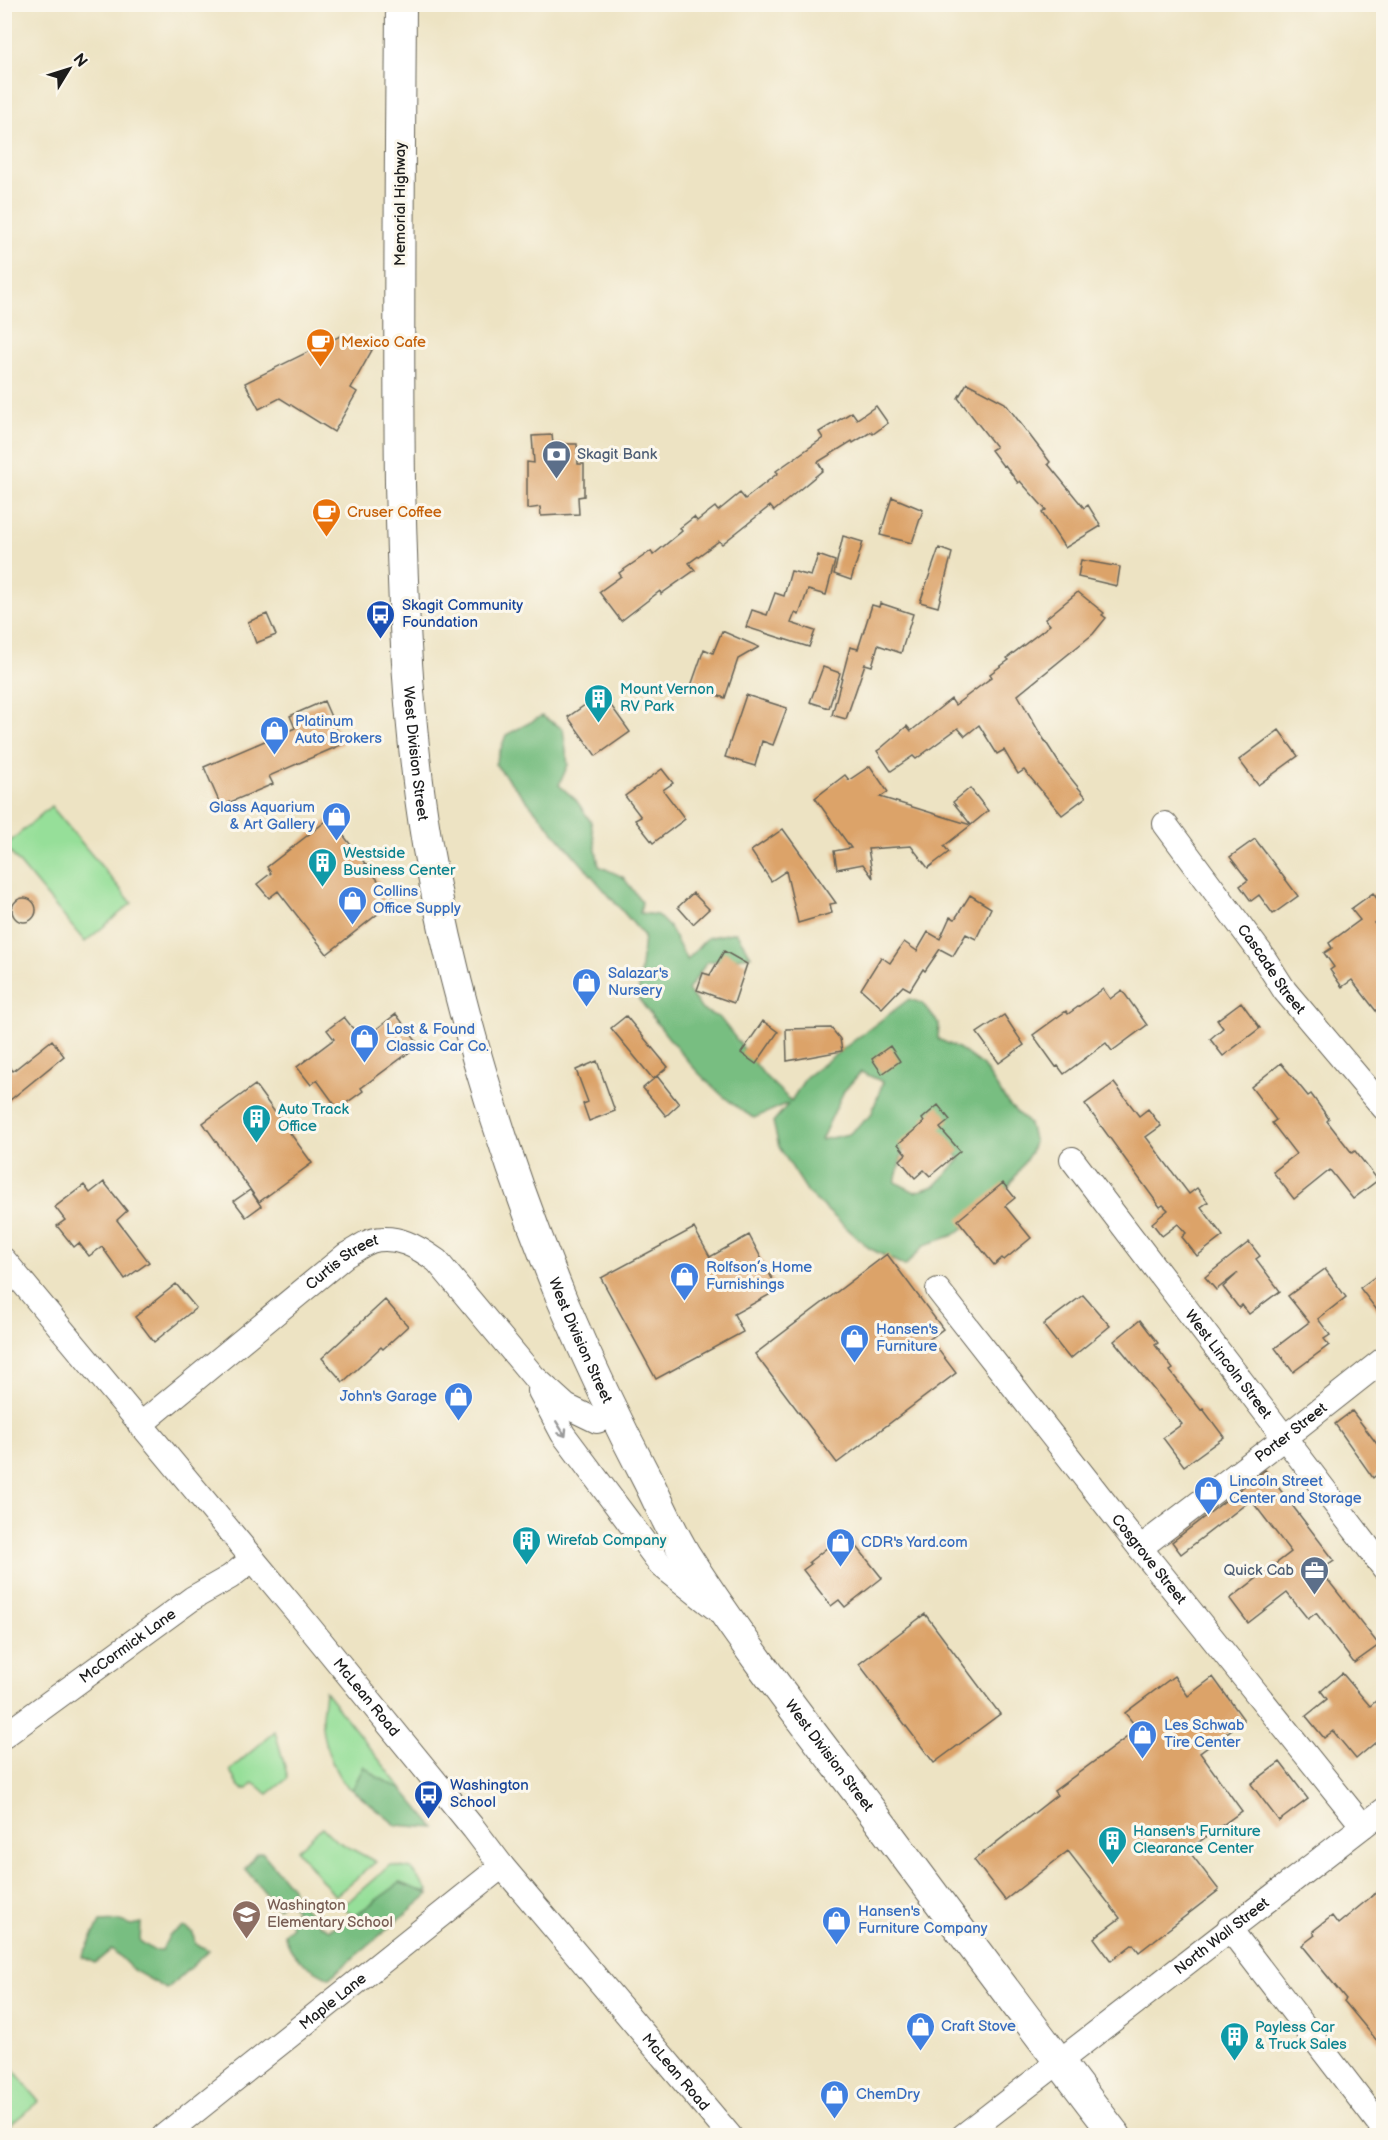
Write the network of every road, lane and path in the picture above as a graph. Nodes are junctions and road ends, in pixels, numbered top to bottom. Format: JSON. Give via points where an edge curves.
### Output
{"nodes":[{"id":1,"x":401,"y":4,"type":"edge"},
{"id":2,"x":399,"y":404,"type":"joint"},
{"id":3,"x":1165,"y":824,"type":"dead end"},
{"id":4,"x":1383,"y":1108,"type":"edge"},
{"id":5,"x":1072,"y":1159,"type":"dead end"},
{"id":6,"x":4,"y":1260,"type":"edge"},
{"id":7,"x":938,"y":1290,"type":"dead end"},
{"id":8,"x":1383,"y":1359,"type":"edge"},
{"id":9,"x":534,"y":1377,"type":"junction"},
{"id":10,"x":614,"y":1415,"type":"junction"},
{"id":11,"x":140,"y":1425,"type":"junction"},
{"id":12,"x":1284,"y":1438,"type":"junction"},
{"id":13,"x":1140,"y":1548,"type":"junction"},
{"id":14,"x":253,"y":1559,"type":"junction"},
{"id":15,"x":1383,"y":1568,"type":"edge"},
{"id":16,"x":732,"y":1621,"type":"junction"},
{"id":17,"x":4,"y":1736,"type":"edge"},
{"id":18,"x":1383,"y":1810,"type":"edge"},
{"id":19,"x":1363,"y":1826,"type":"junction"},
{"id":20,"x":502,"y":1866,"type":"junction"},
{"id":21,"x":1229,"y":1928,"type":"junction"},
{"id":22,"x":1060,"y":2062,"type":"junction"},
{"id":23,"x":1383,"y":2130,"type":"edge"},
{"id":24,"x":164,"y":2136,"type":"edge"},
{"id":25,"x":730,"y":2136,"type":"edge"},
{"id":26,"x":963,"y":2136,"type":"edge"},
{"id":27,"x":1116,"y":2136,"type":"edge"}],
"edges":[{"from":1,"to":2,"type":"main road","name":"Memorial Highway"},
{"from":2,"to":10,"type":"main road","name":"West Division Street","via":[[403,611],[415,756],[449,953],[482,1080],[529,1220]]},
{"from":3,"to":4,"type":"street","name":"Cascade Street","via":[[1285,991]]},
{"from":5,"to":12,"type":"street","name":"West Lincoln Street"},
{"from":6,"to":11,"type":"street","name":"McLean Road"},
{"from":7,"to":13,"type":"street","name":"Cosgrove Street"},
{"from":8,"to":12,"type":"street","name":"Porter Street"},
{"from":9,"to":10,"type":"street","name":"Curtis Street","via":[[566,1406],[597,1421]]},
{"from":9,"to":11,"type":"street","name":"Curtis Street","via":[[437,1261],[418,1247],[396,1240],[371,1241],[346,1255]]},
{"from":9,"to":16,"type":"street","name":"Curtis Street","one_way":true,"via":[[563,1434],[662,1565]]},
{"from":10,"to":16,"type":"main road","name":"West Division Street","via":[[683,1550]]},
{"from":11,"to":14,"type":"street","name":"McLean Road"},
{"from":12,"to":13,"type":"street","name":"Porter Street"},
{"from":12,"to":15,"type":"street","name":"West Lincoln Street"},
{"from":13,"to":19,"type":"street","name":"Cosgrove Street"},
{"from":14,"to":17,"type":"street","name":"McCormick Lane"},
{"from":14,"to":20,"type":"street","name":"McLean Road"},
{"from":16,"to":22,"type":"main road","name":"West Division Street"},
{"from":18,"to":19,"type":"street","name":"North Wall Street"},
{"from":19,"to":21,"type":"street","name":"North Wall Street"},
{"from":20,"to":24,"type":"street","name":"Maple Lane"},
{"from":20,"to":25,"type":"street","name":"McLean Road"},
{"from":21,"to":22,"type":"street","name":"North Wall Street"},
{"from":21,"to":23,"type":"street"},
{"from":22,"to":26,"type":"street","name":"North Wall Street"},
{"from":22,"to":27,"type":"main road","name":"West Division Street"}]}
